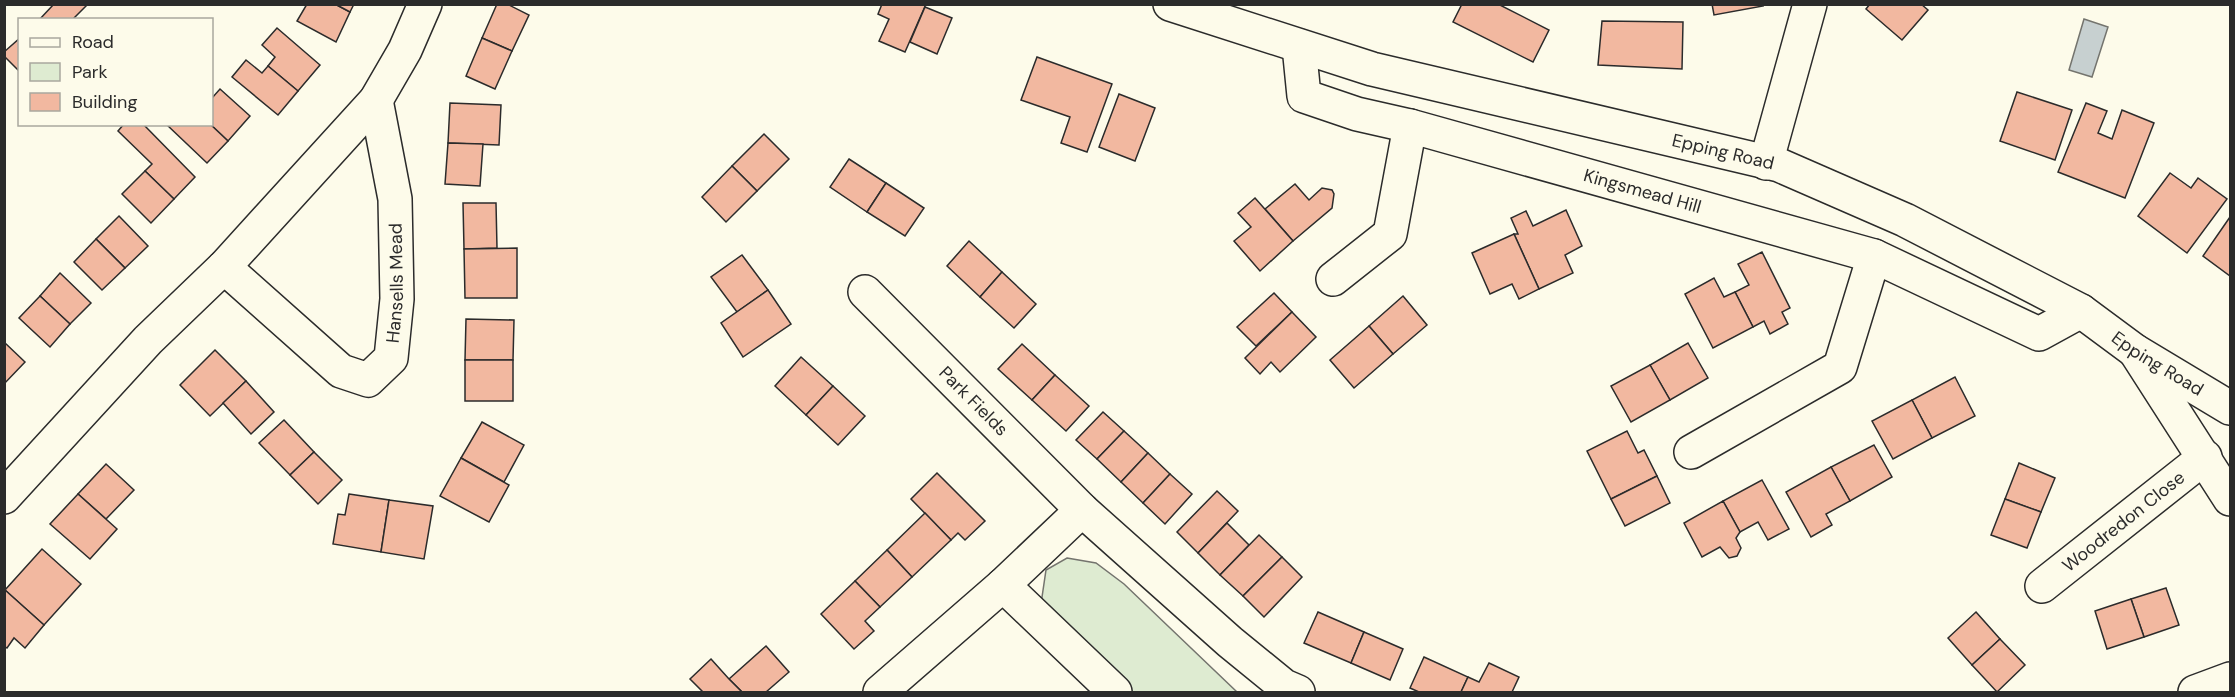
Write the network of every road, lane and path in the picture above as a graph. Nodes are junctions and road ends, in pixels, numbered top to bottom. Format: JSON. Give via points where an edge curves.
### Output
{"nodes":[{"id":1,"x":425,"y":4,"type":"edge"},
{"id":2,"x":1170,"y":4,"type":"edge"},
{"id":3,"x":1810,"y":4,"type":"edge"},
{"id":4,"x":1299,"y":46,"type":"junction"},
{"id":5,"x":376,"y":100,"type":"junction"},
{"id":6,"x":1410,"y":126,"type":"junction"},
{"id":7,"x":1766,"y":162,"type":"junction"},
{"id":8,"x":1874,"y":256,"type":"junction"},
{"id":9,"x":224,"y":267,"type":"junction"},
{"id":10,"x":1333,"y":279,"type":"dead end"},
{"id":11,"x":865,"y":292,"type":"dead end"},
{"id":12,"x":2081,"y":311,"type":"junction"},
{"id":13,"x":2135,"y":351,"type":"junction"},
{"id":14,"x":2230,"y":408,"type":"edge"},
{"id":15,"x":1691,"y":452,"type":"dead end"},
{"id":16,"x":2205,"y":457,"type":"junction"},
{"id":17,"x":4,"y":498,"type":"edge"},
{"id":18,"x":2230,"y":499,"type":"edge"},
{"id":19,"x":1082,"y":510,"type":"junction"},
{"id":20,"x":1003,"y":585,"type":"junction"},
{"id":21,"x":2042,"y":586,"type":"dead end"},
{"id":22,"x":2230,"y":680,"type":"edge"},
{"id":23,"x":880,"y":693,"type":"edge"},
{"id":24,"x":1115,"y":693,"type":"edge"},
{"id":25,"x":1298,"y":693,"type":"edge"},
{"id":26,"x":2196,"y":693,"type":"edge"}],
"edges":[{"from":1,"to":5,"type":"street","via":[[405,50]]},
{"from":2,"to":4,"type":"street","name":"Epping Road"},
{"from":3,"to":7,"type":"street"},
{"from":4,"to":6,"type":"street","name":"Kingsmead Hill","via":[[1304,96]]},
{"from":4,"to":7,"type":"street","name":"Epping Road","via":[[1372,69]]},
{"from":5,"to":9,"type":"street"},
{"from":5,"to":9,"type":"street","name":"Hansells Mead","via":[[395,199],[397,299],[391,358],[368,380],[341,371]]},
{"from":6,"to":8,"type":"street","name":"Kingsmead Hill"},
{"from":6,"to":10,"type":"street","via":[[1390,234]]},
{"from":7,"to":12,"type":"street","name":"Epping Road","via":[[1905,220]]},
{"from":8,"to":12,"type":"street","name":"Kingsmead Hill","via":[[2039,334]]},
{"from":8,"to":15,"type":"street","via":[[1840,367]]},
{"from":9,"to":17,"type":"street","via":[[148,340]]},
{"from":11,"to":19,"type":"street","name":"Park Fields"},
{"from":12,"to":13,"type":"street","name":"Epping Road"},
{"from":13,"to":14,"type":"street","name":"Epping Road"},
{"from":13,"to":16,"type":"street"},
{"from":16,"to":18,"type":"street"},
{"from":16,"to":21,"type":"street","name":"Woodredon Close"},
{"from":19,"to":20,"type":"street"},
{"from":19,"to":25,"type":"street","name":"Park Fields","via":[[1230,642]]},
{"from":20,"to":23,"type":"street"},
{"from":20,"to":24,"type":"street"},
{"from":22,"to":26,"type":"street"}]}
